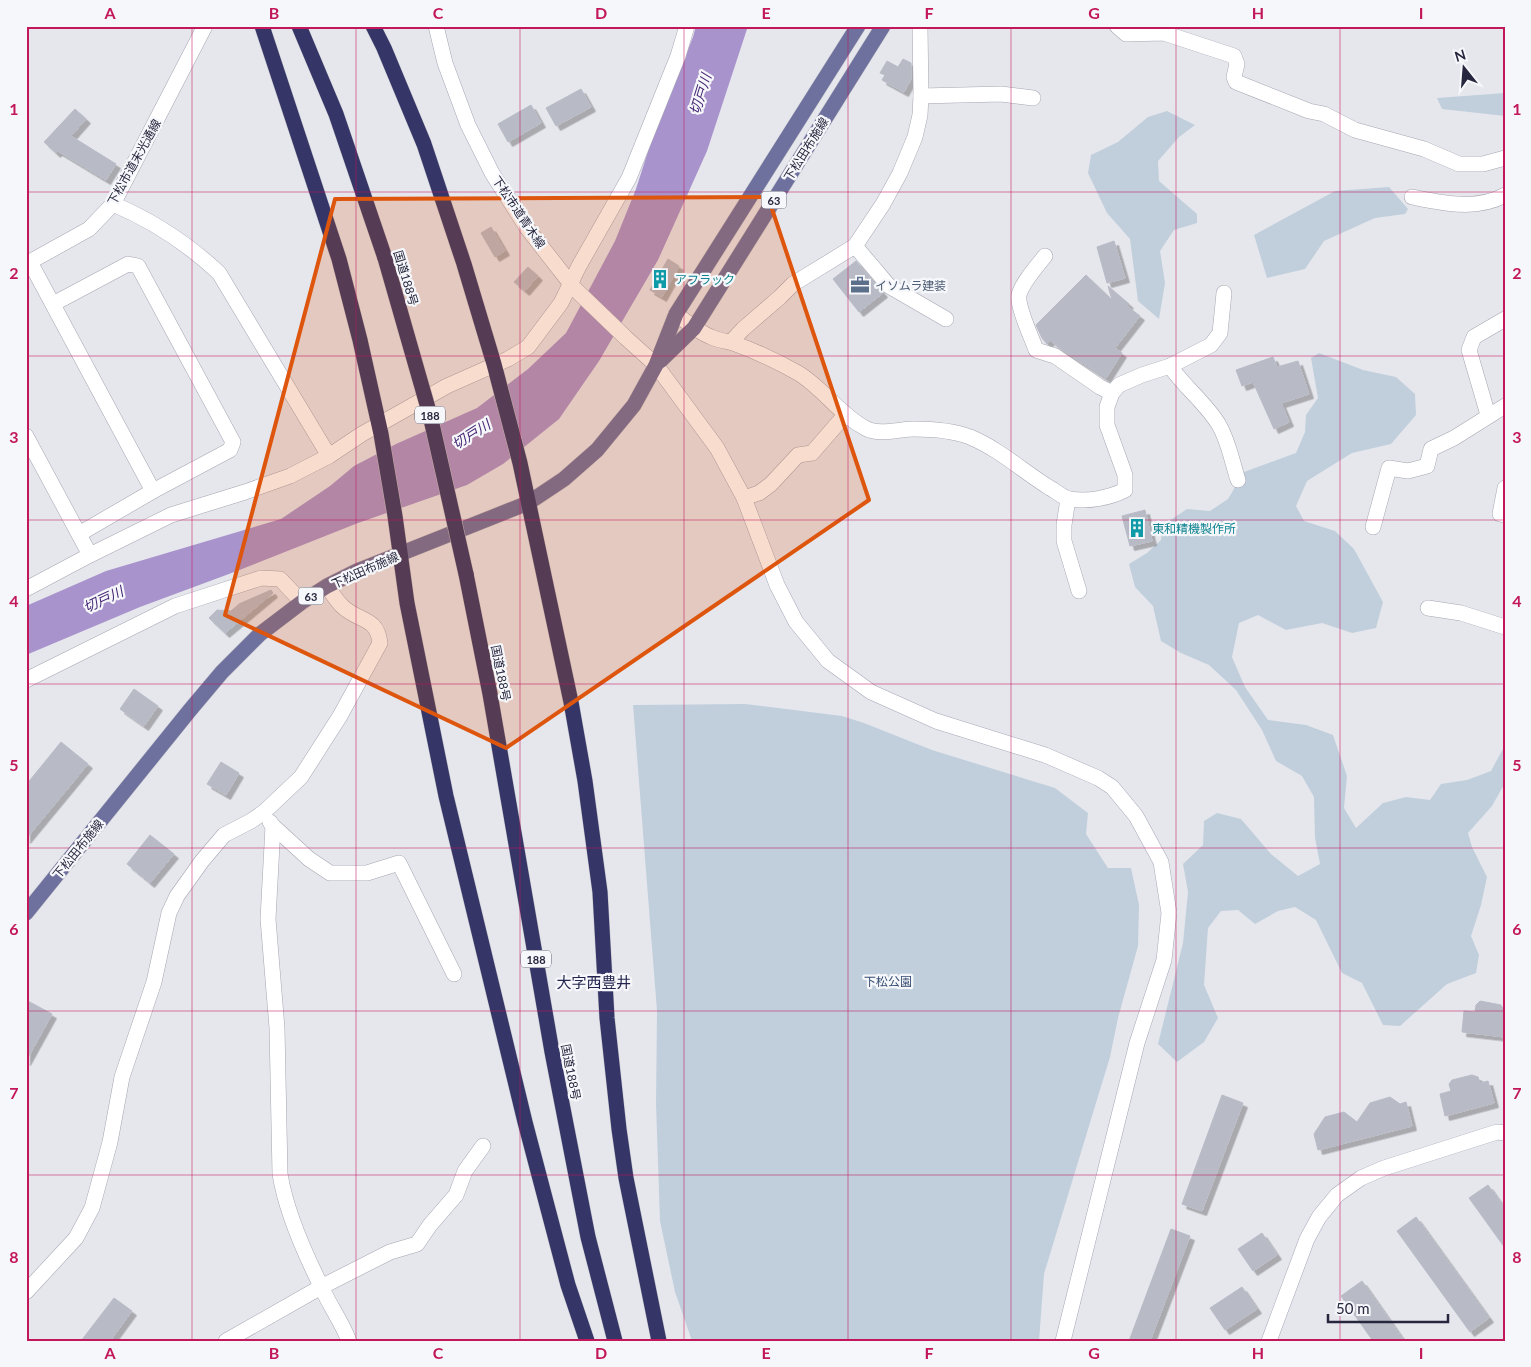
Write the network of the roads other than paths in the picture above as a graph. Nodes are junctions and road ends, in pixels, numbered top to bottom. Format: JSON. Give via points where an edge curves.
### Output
{"nodes":[{"id":1,"x":205,"y":26,"type":"edge"},
{"id":2,"x":262,"y":26,"type":"edge"},
{"id":3,"x":299,"y":26,"type":"edge"},
{"id":4,"x":373,"y":26,"type":"edge"},
{"id":5,"x":436,"y":26,"type":"edge"},
{"id":6,"x":687,"y":26,"type":"edge"},
{"id":7,"x":858,"y":26,"type":"edge"},
{"id":8,"x":883,"y":26,"type":"edge"},
{"id":9,"x":920,"y":26,"type":"edge"},
{"id":10,"x":1117,"y":26,"type":"edge"},
{"id":11,"x":921,"y":96,"type":"junction"},
{"id":12,"x":1033,"y":98,"type":"dead end"},
{"id":13,"x":1505,"y":158,"type":"edge"},
{"id":14,"x":1505,"y":195,"type":"edge"},
{"id":15,"x":1412,"y":197,"type":"dead end"},
{"id":16,"x":113,"y":204,"type":"junction"},
{"id":17,"x":855,"y":246,"type":"junction"},
{"id":18,"x":1045,"y":256,"type":"dead end"},
{"id":19,"x":28,"y":263,"type":"edge"},
{"id":20,"x":572,"y":285,"type":"junction"},
{"id":21,"x":1224,"y":293,"type":"dead end"},
{"id":22,"x":53,"y":304,"type":"junction"},
{"id":23,"x":676,"y":314,"type":"junction"},
{"id":24,"x":946,"y":319,"type":"dead end"},
{"id":25,"x":1505,"y":319,"type":"edge"},
{"id":26,"x":694,"y":328,"type":"junction"},
{"id":27,"x":731,"y":342,"type":"junction"},
{"id":28,"x":656,"y":365,"type":"junction"},
{"id":29,"x":1170,"y":366,"type":"junction"},
{"id":30,"x":496,"y":368,"type":"junction"},
{"id":31,"x":1112,"y":393,"type":"junction"},
{"id":32,"x":1505,"y":406,"type":"edge"},
{"id":33,"x":845,"y":415,"type":"junction"},
{"id":34,"x":1488,"y":415,"type":"junction"},
{"id":35,"x":380,"y":429,"type":"junction"},
{"id":36,"x":26,"y":436,"type":"edge"},
{"id":37,"x":329,"y":456,"type":"junction"},
{"id":38,"x":1238,"y":480,"type":"dead end"},
{"id":39,"x":1505,"y":488,"type":"edge"},
{"id":40,"x":153,"y":491,"type":"junction"},
{"id":41,"x":744,"y":498,"type":"junction"},
{"id":42,"x":1068,"y":499,"type":"junction"},
{"id":43,"x":528,"y":504,"type":"junction"},
{"id":44,"x":1505,"y":515,"type":"edge"},
{"id":45,"x":1373,"y":527,"type":"dead end"},
{"id":46,"x":79,"y":534,"type":"junction"},
{"id":47,"x":401,"y":554,"type":"junction"},
{"id":48,"x":90,"y":555,"type":"junction"},
{"id":49,"x":327,"y":586,"type":"junction"},
{"id":50,"x":26,"y":589,"type":"edge"},
{"id":51,"x":1079,"y":591,"type":"dead end"},
{"id":52,"x":302,"y":602,"type":"junction"},
{"id":53,"x":1428,"y":608,"type":"dead end"},
{"id":54,"x":1505,"y":627,"type":"edge"},
{"id":55,"x":26,"y":680,"type":"edge"},
{"id":56,"x":264,"y":812,"type":"junction"},
{"id":57,"x":273,"y":826,"type":"junction"},
{"id":58,"x":26,"y":913,"type":"edge"},
{"id":59,"x":454,"y":974,"type":"dead end"},
{"id":60,"x":1505,"y":1133,"type":"edge"},
{"id":61,"x":482,"y":1146,"type":"dead end"},
{"id":62,"x":321,"y":1287,"type":"junction"},
{"id":63,"x":26,"y":1292,"type":"edge"},
{"id":64,"x":226,"y":1341,"type":"edge"},
{"id":65,"x":349,"y":1341,"type":"edge"},
{"id":66,"x":587,"y":1341,"type":"edge"},
{"id":67,"x":615,"y":1341,"type":"edge"},
{"id":68,"x":659,"y":1341,"type":"edge"},
{"id":69,"x":1063,"y":1341,"type":"edge"},
{"id":70,"x":1269,"y":1341,"type":"edge"}],
"edges":[{"from":1,"to":16,"type":"street","name":"下松市道末光通線"},
{"from":2,"to":35,"type":"highway","via":[[339,259]]},
{"from":3,"to":67,"type":"highway","name":"国道188号","number":"188","bridge":true,"via":[[336,114],[385,258],[430,415],[490,694],[588,1237]]},
{"from":4,"to":30,"type":"highway","via":[[424,144]]},
{"from":5,"to":20,"type":"street","name":"下松市道青木線","via":[[445,63],[468,125],[492,172],[527,228]]},
{"from":6,"to":20,"type":"street","via":[[629,178]]},
{"from":7,"to":23,"type":"main road","name":"下松田布施線","number":"63"},
{"from":8,"to":26,"type":"main road","name":"下松田布施線","number":"63"},
{"from":9,"to":11,"type":"street"},
{"from":10,"to":13,"type":"street","via":[[1126,34],[1164,33],[1234,56],[1236,82],[1324,114],[1355,130],[1424,149],[1459,164],[1483,164]]},
{"from":11,"to":12,"type":"street","via":[[1001,94]]},
{"from":11,"to":17,"type":"street","via":[[915,137],[900,173]]},
{"from":14,"to":15,"type":"street","via":[[1482,203],[1452,205]]},
{"from":16,"to":19,"type":"street","name":"下松市道末光通線","via":[[89,229]]},
{"from":16,"to":37,"type":"street","via":[[180,242],[220,273]]},
{"from":17,"to":24,"type":"street","via":[[889,286]]},
{"from":17,"to":27,"type":"street","via":[[793,284]]},
{"from":18,"to":31,"type":"street","via":[[1019,294],[1019,303],[1036,350],[1055,356]]},
{"from":19,"to":22,"type":"street"},
{"from":20,"to":28,"type":"street","name":"下松市道青木線"},
{"from":20,"to":30,"type":"street","via":[[528,347]]},
{"from":21,"to":29,"type":"street","via":[[1220,333],[1210,345]]},
{"from":22,"to":40,"type":"street"},
{"from":22,"to":40,"type":"street","via":[[128,264],[138,266],[233,442],[230,450]]},
{"from":23,"to":26,"type":"street"},
{"from":23,"to":28,"type":"main road","name":"下松田布施線","number":"63"},
{"from":25,"to":34,"type":"street","via":[[1474,337],[1469,350]]},
{"from":26,"to":27,"type":"street","via":[[710,337]]},
{"from":26,"to":28,"type":"main road","name":"下松田布施線","number":"63"},
{"from":27,"to":33,"type":"street","via":[[799,374]]},
{"from":28,"to":41,"type":"street","name":"下松市道青木線","via":[[718,448]]},
{"from":28,"to":43,"type":"main road","name":"下松田布施線","number":"63","via":[[634,405],[596,450]]},
{"from":29,"to":31,"type":"street","via":[[1119,384]]},
{"from":29,"to":38,"type":"street","via":[[1219,424]]},
{"from":30,"to":35,"type":"street","via":[[447,386]]},
{"from":30,"to":43,"type":"highway"},
{"from":31,"to":42,"type":"street","via":[[1107,407],[1107,425],[1125,475],[1125,490],[1093,499]]},
{"from":32,"to":34,"type":"street"},
{"from":33,"to":41,"type":"street","via":[[812,453],[798,455],[771,484]]},
{"from":33,"to":42,"type":"street","via":[[867,429],[914,429],[969,437]]},
{"from":34,"to":45,"type":"street","via":[[1431,449],[1427,466],[1408,472],[1389,468]]},
{"from":35,"to":37,"type":"street"},
{"from":35,"to":47,"type":"highway"},
{"from":36,"to":46,"type":"street"},
{"from":37,"to":48,"type":"street","via":[[290,476],[172,515]]},
{"from":39,"to":44,"type":"street","via":[[1500,514]]},
{"from":40,"to":46,"type":"street"},
{"from":41,"to":69,"type":"street","name":"下松市道青木線","via":[[777,585],[796,622],[828,661],[871,692],[928,717],[1045,754],[1098,778],[1112,787],[1136,816],[1161,862],[1169,913],[1164,960],[1137,1043]]},
{"from":42,"to":51,"type":"street","via":[[1064,541]]},
{"from":43,"to":47,"type":"main road","name":"下松田布施線","number":"63"},
{"from":43,"to":68,"type":"highway","via":[[585,781],[600,892],[607,1018],[623,1162]]},
{"from":46,"to":48,"type":"street"},
{"from":47,"to":49,"type":"main road","name":"下松田布施線","number":"63"},
{"from":47,"to":66,"type":"highway","via":[[446,796],[525,1122],[568,1285]]},
{"from":48,"to":50,"type":"street"},
{"from":49,"to":52,"type":"main road","name":"下松田布施線","number":"63"},
{"from":49,"to":56,"type":"street","via":[[341,606],[371,623],[379,632],[380,643],[340,716],[301,777]]},
{"from":52,"to":55,"type":"street","via":[[280,579],[261,578],[175,606]]},
{"from":52,"to":58,"type":"main road","name":"下松田布施線","number":"63","via":[[260,634],[222,672]]},
{"from":53,"to":54,"type":"street","via":[[1461,613]]},
{"from":56,"to":57,"type":"street"},
{"from":56,"to":63,"type":"street","via":[[224,835],[202,860],[169,912],[154,982],[122,1077],[110,1142],[92,1208],[76,1238]]},
{"from":57,"to":59,"type":"street","via":[[330,873],[367,873],[399,862]]},
{"from":57,"to":62,"type":"street","via":[[268,918],[277,1028],[280,1174],[297,1230]]},
{"from":60,"to":70,"type":"street","via":[[1497,1132],[1384,1168],[1337,1194],[1307,1239]]},
{"from":61,"to":62,"type":"street","via":[[465,1171],[456,1195],[416,1244],[390,1252]]},
{"from":62,"to":64,"type":"street"},
{"from":62,"to":65,"type":"street"}]}
